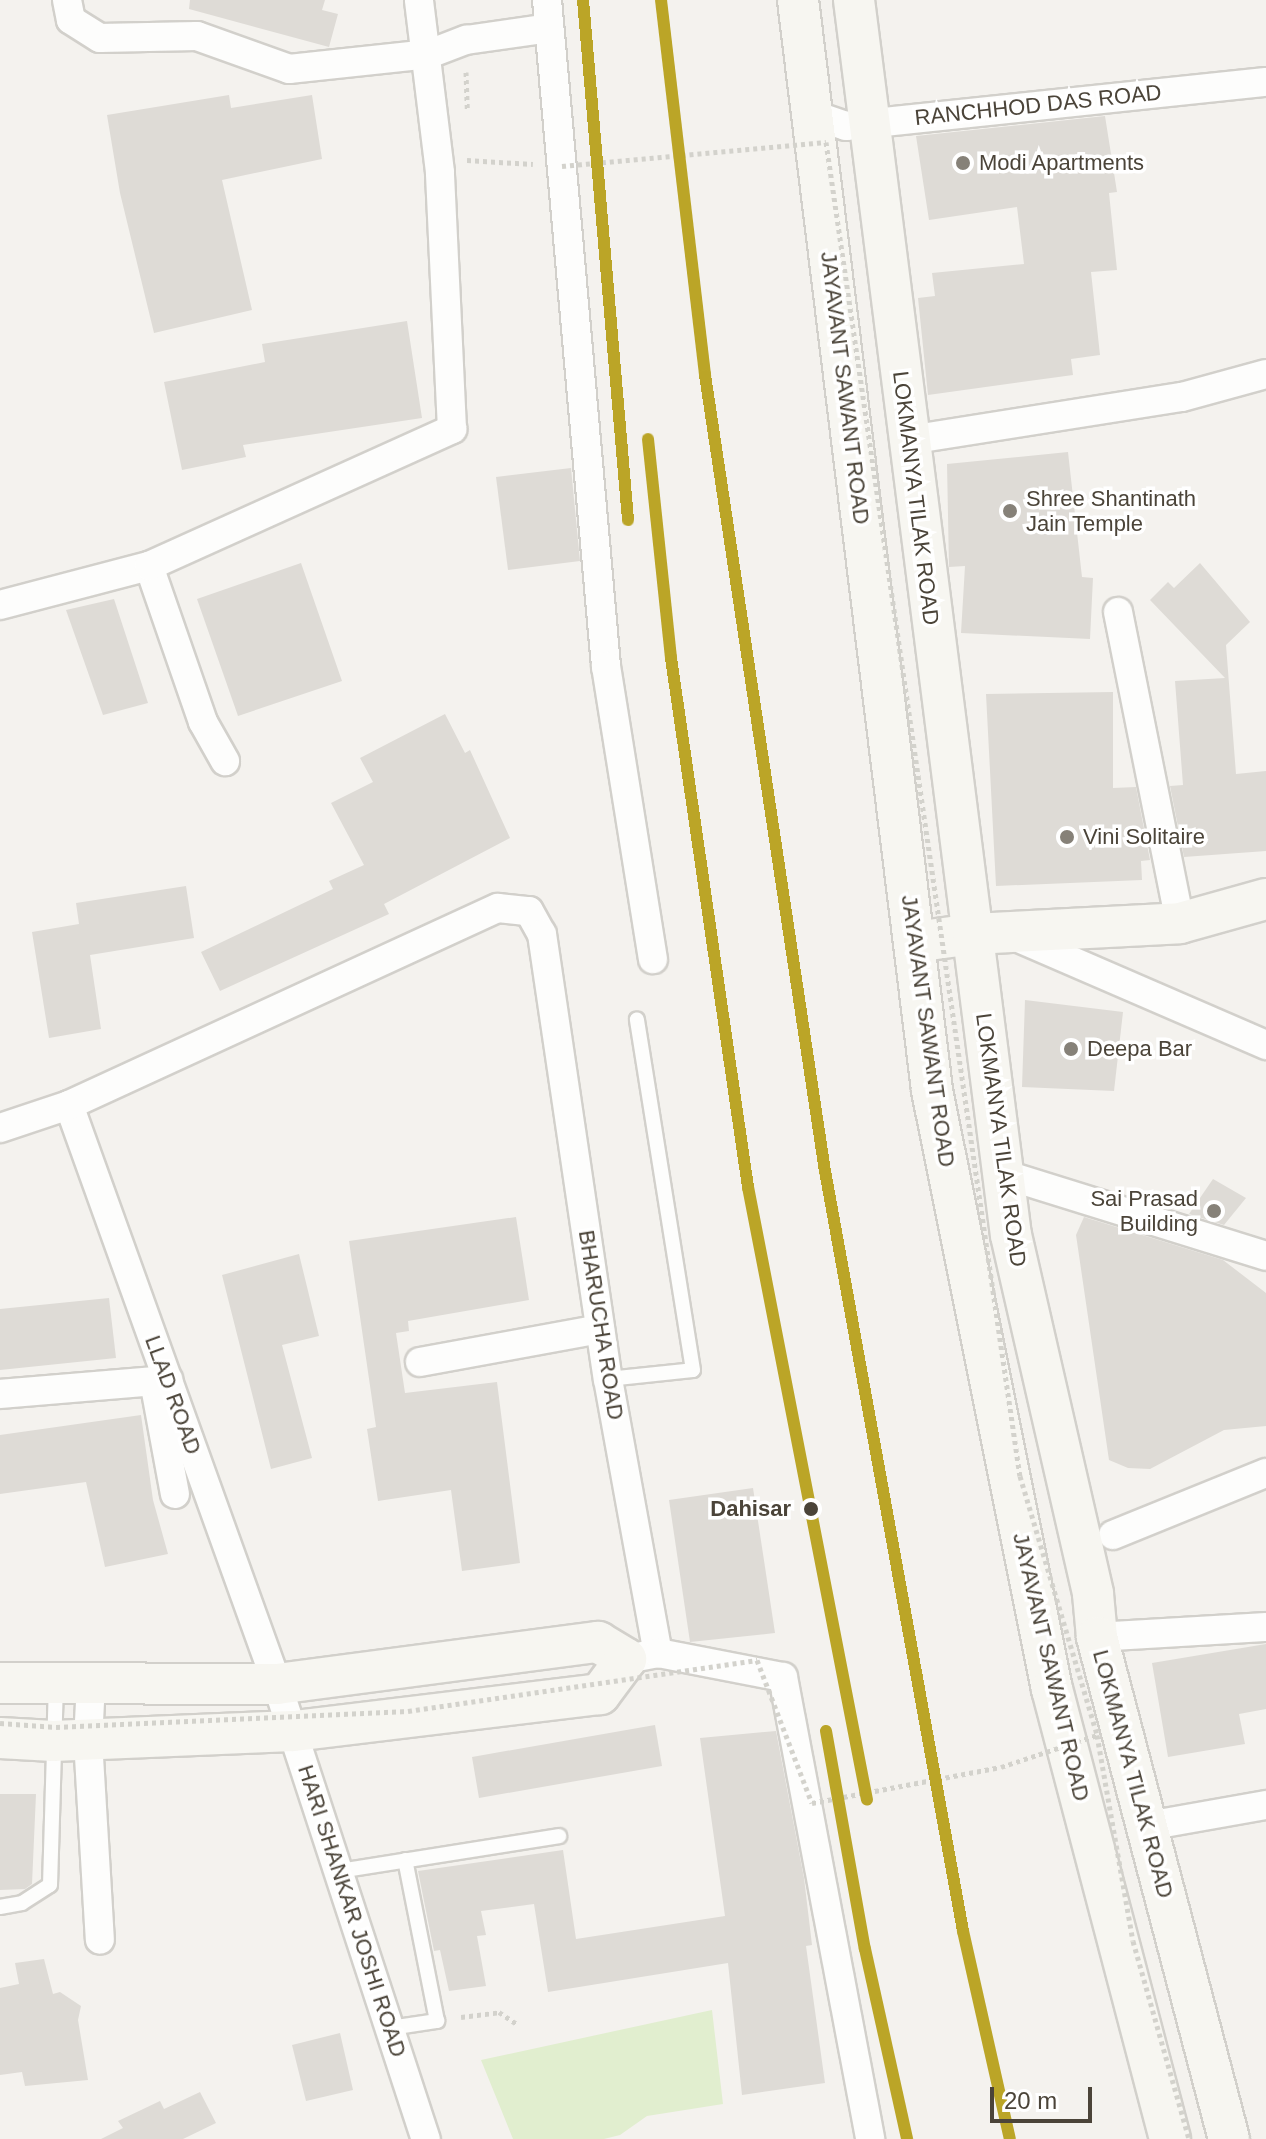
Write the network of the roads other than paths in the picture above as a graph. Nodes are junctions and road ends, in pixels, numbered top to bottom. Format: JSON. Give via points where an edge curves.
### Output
{"nodes":[{"id":1,"x":67,"y":0,"type":"edge"},
{"id":2,"x":419,"y":0,"type":"edge"},
{"id":3,"x":798,"y":0,"type":"edge"},
{"id":4,"x":854,"y":0,"type":"edge"},
{"id":5,"x":548,"y":14,"type":"edge"},
{"id":6,"x":429,"y":54,"type":"junction"},
{"id":7,"x":1266,"y":82,"type":"edge"},
{"id":8,"x":811,"y":114,"type":"junction"},
{"id":9,"x":867,"y":124,"type":"junction"},
{"id":10,"x":1266,"y":374,"type":"edge"},
{"id":11,"x":909,"y":440,"type":"junction"},
{"id":12,"x":149,"y":566,"type":"junction"},
{"id":13,"x":0,"y":605,"type":"edge"},
{"id":14,"x":1118,"y":612,"type":"dead end"},
{"id":15,"x":225,"y":761,"type":"dead end"},
{"id":16,"x":1266,"y":899,"type":"edge"},
{"id":17,"x":1180,"y":923,"type":"junction"},
{"id":18,"x":989,"y":933,"type":"junction"},
{"id":19,"x":914,"y":942,"type":"junction"},
{"id":20,"x":653,"y":959,"type":"dead end"},
{"id":21,"x":637,"y":1019,"type":"dead end"},
{"id":22,"x":1266,"y":1045,"type":"edge"},
{"id":23,"x":69,"y":1105,"type":"junction"},
{"id":24,"x":0,"y":1128,"type":"edge"},
{"id":25,"x":1003,"y":1174,"type":"junction"},
{"id":26,"x":1266,"y":1256,"type":"edge"},
{"id":27,"x":600,"y":1329,"type":"junction"},
{"id":28,"x":420,"y":1362,"type":"dead end"},
{"id":29,"x":608,"y":1379,"type":"junction"},
{"id":30,"x":161,"y":1380,"type":"junction"},
{"id":31,"x":0,"y":1394,"type":"edge"},
{"id":32,"x":1266,"y":1473,"type":"edge"},
{"id":33,"x":175,"y":1494,"type":"dead end"},
{"id":34,"x":1113,"y":1535,"type":"dead end"},
{"id":35,"x":1266,"y":1627,"type":"edge"},
{"id":36,"x":1097,"y":1637,"type":"junction"},
{"id":37,"x":642,"y":1656,"type":"junction"},
{"id":38,"x":0,"y":1683,"type":"edge"},
{"id":39,"x":74,"y":1683,"type":"junction"},
{"id":40,"x":277,"y":1684,"type":"junction"},
{"id":41,"x":292,"y":1731,"type":"junction"},
{"id":42,"x":0,"y":1738,"type":"edge"},
{"id":43,"x":71,"y":1741,"type":"junction"},
{"id":44,"x":1266,"y":1805,"type":"edge"},
{"id":45,"x":1147,"y":1826,"type":"junction"},
{"id":46,"x":559,"y":1836,"type":"dead end"},
{"id":47,"x":405,"y":1860,"type":"junction"},
{"id":48,"x":339,"y":1871,"type":"junction"},
{"id":49,"x":0,"y":1907,"type":"edge"},
{"id":50,"x":100,"y":1940,"type":"dead end"},
{"id":51,"x":390,"y":2028,"type":"junction"},
{"id":52,"x":426,"y":2139,"type":"edge"},
{"id":53,"x":870,"y":2139,"type":"edge"},
{"id":54,"x":1170,"y":2139,"type":"edge"},
{"id":55,"x":1229,"y":2139,"type":"edge"}],
"edges":[{"from":1,"to":6,"type":"street","via":[[71,20],[100,38],[197,36],[289,69]]},
{"from":2,"to":6,"type":"street"},
{"from":3,"to":8,"type":"street","name":"JAYAVANT SAWANT ROAD"},
{"from":4,"to":9,"type":"street"},
{"from":5,"to":6,"type":"street"},
{"from":5,"to":20,"type":"street","via":[[606,666]]},
{"from":6,"to":12,"type":"street","via":[[452,429]]},
{"from":7,"to":9,"type":"street","name":"RANCHHOD DAS ROAD"},
{"from":8,"to":9,"type":"street","name":"RANCHHOD DAS ROAD","via":[[846,126]]},
{"from":8,"to":19,"type":"street","name":"JAYAVANT SAWANT ROAD"},
{"from":9,"to":11,"type":"street","name":"LOKMANYA TILAK ROAD"},
{"from":10,"to":11,"type":"street","via":[[1182,397]]},
{"from":11,"to":18,"type":"street","name":"LOKMANYA TILAK ROAD"},
{"from":12,"to":13,"type":"street"},
{"from":12,"to":15,"type":"street","via":[[203,722]]},
{"from":14,"to":17,"type":"street"},
{"from":16,"to":17,"type":"street"},
{"from":17,"to":18,"type":"street"},
{"from":18,"to":19,"type":"street"},
{"from":18,"to":22,"type":"street"},
{"from":18,"to":25,"type":"street","name":"LOKMANYA TILAK ROAD"},
{"from":19,"to":54,"type":"street","name":"JAYAVANT SAWANT ROAD","via":[[932,1090],[1052,1689]]},
{"from":21,"to":29,"type":"lane","via":[[693,1370]]},
{"from":23,"to":24,"type":"street","name":"BHARUCHA ROAD"},
{"from":23,"to":27,"type":"street","name":"BHARUCHA ROAD","via":[[498,908],[529,911],[542,934]]},
{"from":23,"to":30,"type":"street","name":"LLAD ROAD"},
{"from":25,"to":26,"type":"street"},
{"from":25,"to":36,"type":"street","name":"LOKMANYA TILAK ROAD","via":[[1011,1235],[1093,1594]]},
{"from":27,"to":28,"type":"street"},
{"from":27,"to":29,"type":"street","name":"BHARUCHA ROAD"},
{"from":29,"to":37,"type":"street","name":"BHARUCHA ROAD"},
{"from":30,"to":31,"type":"street"},
{"from":30,"to":33,"type":"street"},
{"from":30,"to":40,"type":"street","name":"LLAD ROAD"},
{"from":32,"to":34,"type":"street"},
{"from":35,"to":36,"type":"street"},
{"from":36,"to":45,"type":"street","name":"LOKMANYA TILAK ROAD"},
{"from":37,"to":40,"type":"street","via":[[598,1642]]},
{"from":37,"to":41,"type":"street","via":[[600,1694]]},
{"from":37,"to":53,"type":"street","via":[[783,1677]]},
{"from":38,"to":39,"type":"street"},
{"from":39,"to":40,"type":"street"},
{"from":39,"to":43,"type":"street"},
{"from":40,"to":41,"type":"street","name":"HARI SHANKAR JOSHI ROAD"},
{"from":41,"to":43,"type":"street"},
{"from":41,"to":48,"type":"street","name":"HARI SHANKAR JOSHI ROAD"},
{"from":42,"to":43,"type":"street"},
{"from":43,"to":49,"type":"lane","via":[[50,1885],[22,1903]]},
{"from":43,"to":50,"type":"street"},
{"from":44,"to":45,"type":"street"},
{"from":45,"to":55,"type":"street","name":"LOKMANYA TILAK ROAD"},
{"from":46,"to":47,"type":"lane"},
{"from":47,"to":48,"type":"lane"},
{"from":47,"to":51,"type":"lane","via":[[437,2021]]},
{"from":48,"to":51,"type":"street","name":"HARI SHANKAR JOSHI ROAD"},
{"from":51,"to":52,"type":"street","name":"HARI SHANKAR JOSHI ROAD"}]}
